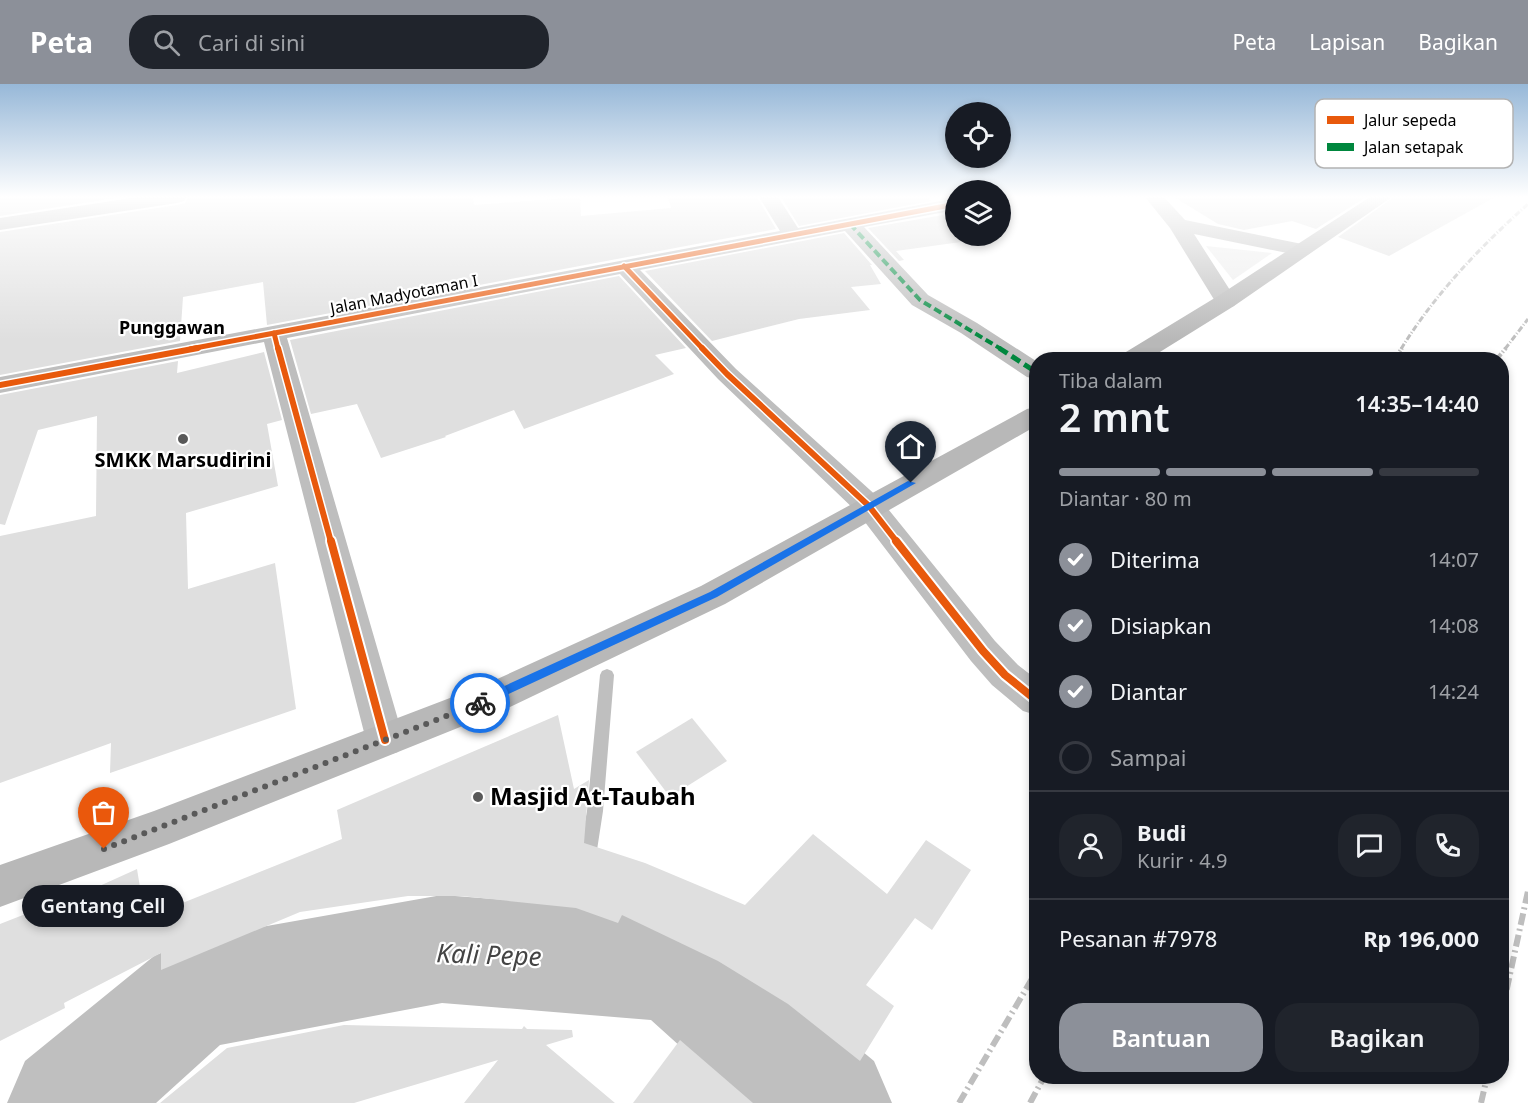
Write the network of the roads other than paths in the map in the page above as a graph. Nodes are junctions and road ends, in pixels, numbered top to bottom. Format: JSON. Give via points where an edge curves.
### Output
{"nodes":[{"id":1,"x":737,"y":245,"type":"edge"},
{"id":2,"x":869,"y":245,"type":"edge"},
{"id":3,"x":1190,"y":245,"type":"edge"},
{"id":4,"x":1275,"y":245,"type":"edge"},
{"id":5,"x":1310,"y":245,"type":"edge"},
{"id":6,"x":1302,"y":250,"type":"junction"},
{"id":7,"x":624,"y":266,"type":"junction"},
{"id":8,"x":1226,"y":301,"type":"junction"},
{"id":9,"x":274,"y":333,"type":"junction"},
{"id":10,"x":1143,"y":352,"type":"edge"},
{"id":11,"x":1029,"y":367,"type":"edge"},
{"id":12,"x":0,"y":385,"type":"edge"},
{"id":13,"x":1029,"y":419,"type":"edge"},
{"id":14,"x":869,"y":506,"type":"junction"},
{"id":15,"x":1029,"y":694,"type":"edge"},
{"id":16,"x":385,"y":740,"type":"junction"},
{"id":17,"x":0,"y":886,"type":"edge"}],
"edges":[{"from":1,"to":7,"type":"street","name":"Jalan Madyotaman I"},
{"from":2,"to":11,"type":"street","via":[[920,300]]},
{"from":3,"to":8,"type":"street"},
{"from":4,"to":6,"type":"street"},
{"from":5,"to":6,"type":"main road"},
{"from":6,"to":8,"type":"main road"},
{"from":7,"to":9,"type":"street","name":"Jalan Madyotaman I"},
{"from":7,"to":14,"type":"street","via":[[727,374]]},
{"from":8,"to":10,"type":"main road"},
{"from":9,"to":12,"type":"street","name":"Jalan Madyotaman I"},
{"from":9,"to":16,"type":"street"},
{"from":13,"to":14,"type":"main road"},
{"from":14,"to":15,"type":"street","via":[[983,651]]},
{"from":14,"to":16,"type":"main road","via":[[713,595],[497,696]]},
{"from":16,"to":17,"type":"main road"}]}
